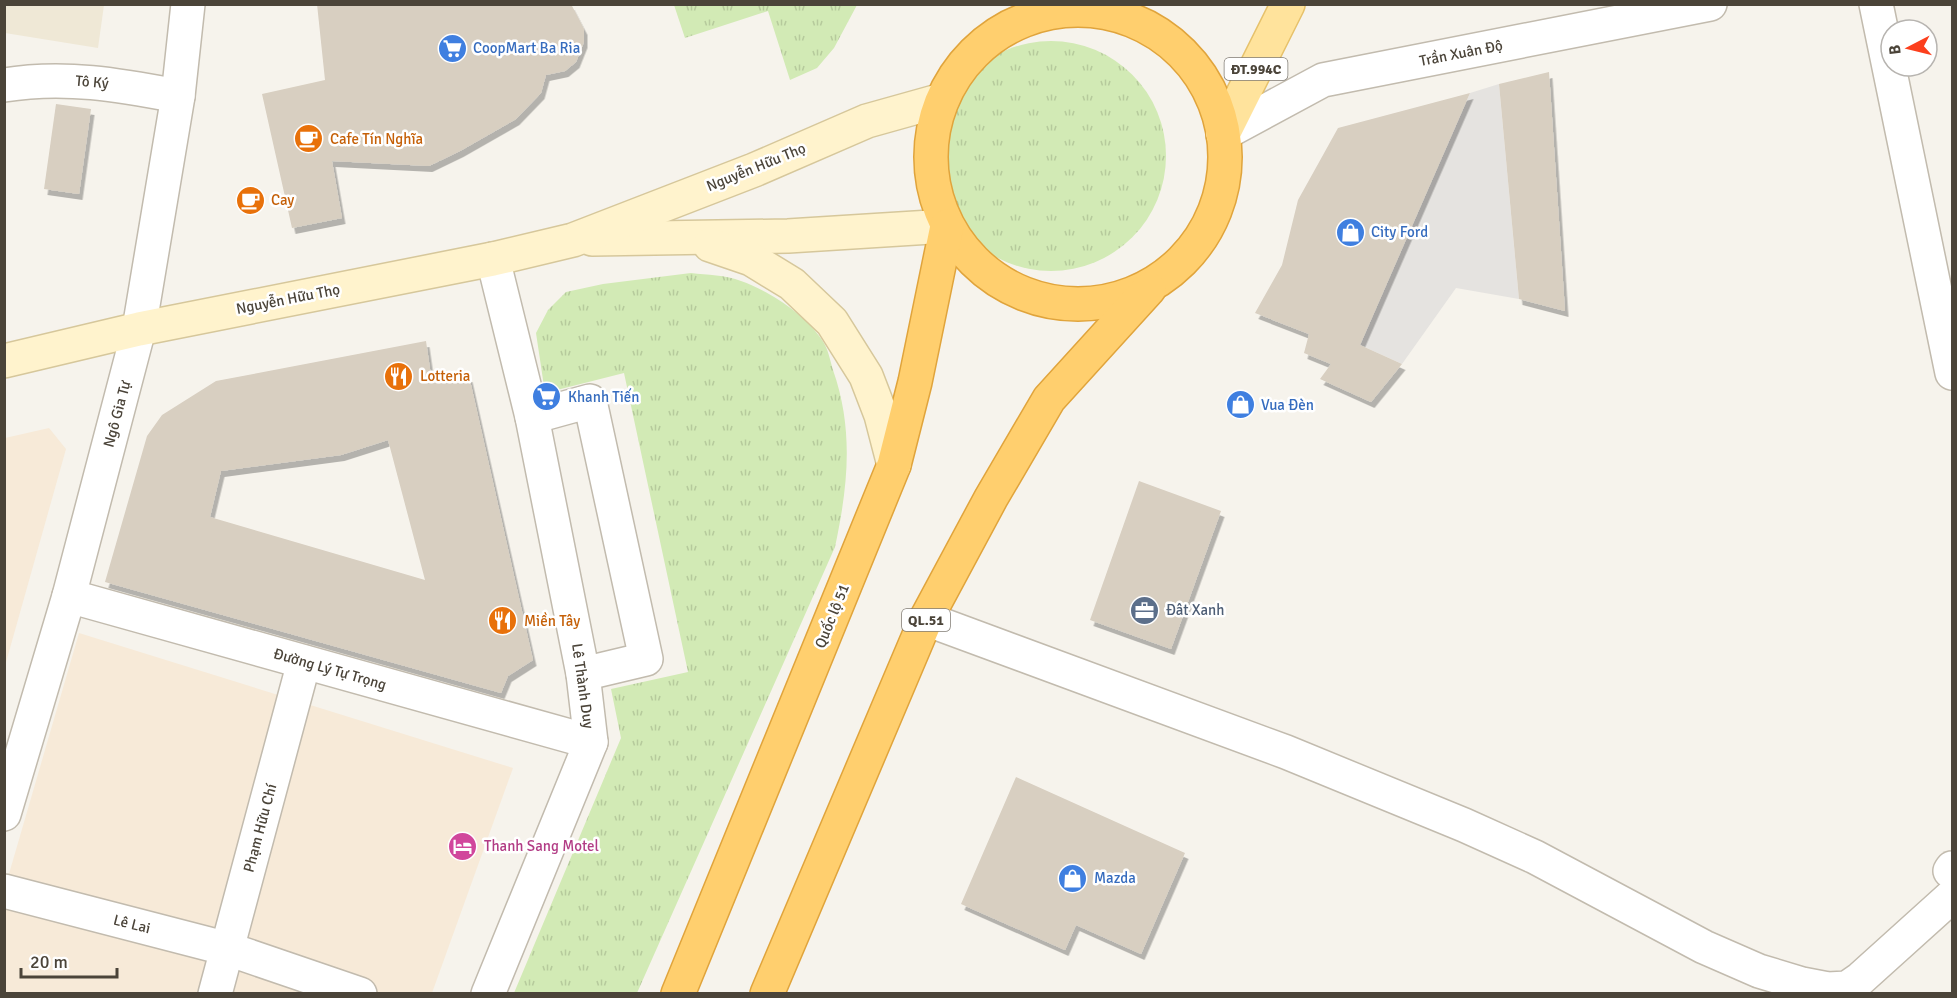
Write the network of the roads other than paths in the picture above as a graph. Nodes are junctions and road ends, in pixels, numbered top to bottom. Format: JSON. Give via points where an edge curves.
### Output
{"nodes":[{"id":1,"x":188,"y":4,"type":"edge"},
{"id":2,"x":1288,"y":4,"type":"edge"},
{"id":3,"x":1710,"y":4,"type":"edge"},
{"id":4,"x":1876,"y":4,"type":"edge"},
{"id":5,"x":1114,"y":7,"type":"edge"},
{"id":6,"x":1010,"y":16,"type":"edge"},
{"id":7,"x":4,"y":85,"type":"edge"},
{"id":8,"x":178,"y":96,"type":"junction"},
{"id":9,"x":942,"y":100,"type":"junction"},
{"id":10,"x":1223,"y":134,"type":"junction"},
{"id":11,"x":947,"y":226,"type":"junction"},
{"id":12,"x":692,"y":238,"type":"junction"},
{"id":13,"x":573,"y":240,"type":"junction"},
{"id":14,"x":494,"y":259,"type":"junction"},
{"id":15,"x":1152,"y":286,"type":"junction"},
{"id":16,"x":139,"y":329,"type":"junction"},
{"id":17,"x":4,"y":361,"type":"edge"},
{"id":18,"x":1953,"y":373,"type":"edge"},
{"id":19,"x":532,"y":417,"type":"junction"},
{"id":20,"x":894,"y":465,"type":"junction"},
{"id":21,"x":69,"y":596,"type":"junction"},
{"id":22,"x":926,"y":619,"type":"junction"},
{"id":23,"x":303,"y":662,"type":"junction"},
{"id":24,"x":583,"y":674,"type":"junction"},
{"id":25,"x":591,"y":742,"type":"junction"},
{"id":26,"x":4,"y":814,"type":"edge"},
{"id":27,"x":1952,"y":878,"type":"edge"},
{"id":28,"x":4,"y":891,"type":"edge"},
{"id":29,"x":228,"y":949,"type":"junction"},
{"id":30,"x":214,"y":993,"type":"edge"},
{"id":31,"x":360,"y":993,"type":"edge"},
{"id":32,"x":488,"y":993,"type":"edge"},
{"id":33,"x":678,"y":993,"type":"edge"},
{"id":34,"x":767,"y":993,"type":"edge"}],
"edges":[{"from":1,"to":8,"type":"street","name":"Ngô Gia Tự"},
{"from":2,"to":10,"type":"main road","number":"ĐT.994C"},
{"from":3,"to":10,"type":"street","name":"Trần Xuân Độ","via":[[1323,80]]},
{"from":4,"to":18,"type":"street"},
{"from":5,"to":6,"type":"highway"},
{"from":5,"to":10,"type":"highway","via":[[1173,45],[1197,70],[1214,101]]},
{"from":6,"to":9,"type":"highway","via":[[958,71]]},
{"from":7,"to":8,"type":"street","name":"Tô Ký","via":[[77,80]]},
{"from":8,"to":16,"type":"street","name":"Ngô Gia Tự"},
{"from":9,"to":11,"type":"highway","via":[[933,131],[931,164],[935,196]]},
{"from":9,"to":13,"type":"street","name":"Nguyễn Hữu Thọ","via":[[867,121],[754,170]]},
{"from":10,"to":15,"type":"highway","via":[[1225,170],[1218,204],[1203,237],[1180,264]]},
{"from":11,"to":12,"type":"street","name":"Nguyễn Hữu Thọ"},
{"from":11,"to":15,"type":"highway","via":[[963,251],[985,272],[1037,300],[1096,305]]},
{"from":11,"to":20,"type":"highway","name":"Quốc lộ 51"},
{"from":12,"to":13,"type":"street","name":"Nguyễn Hữu Thọ"},
{"from":12,"to":20,"type":"street","via":[[751,259],[792,284],[832,322],[866,376]]},
{"from":13,"to":14,"type":"street","name":"Nguyễn Hữu Thọ"},
{"from":14,"to":16,"type":"street","name":"Nguyễn Hữu Thọ"},
{"from":14,"to":19,"type":"street","name":"Lê Thành Duy"},
{"from":15,"to":22,"type":"highway","number":"QL.51","via":[[1049,399]]},
{"from":16,"to":17,"type":"street","name":"Nguyễn Hữu Thọ"},
{"from":16,"to":21,"type":"street","name":"Ngô Gia Tự"},
{"from":19,"to":24,"type":"street","name":"Lê Thành Duy"},
{"from":19,"to":24,"type":"street","via":[[590,401],[646,659]]},
{"from":20,"to":33,"type":"highway","name":"Quốc lộ 51"},
{"from":21,"to":23,"type":"street","name":"Đường Lý Tự Trọng"},
{"from":21,"to":26,"type":"street","name":"Ngô Gia Tự"},
{"from":22,"to":27,"type":"street","via":[[1286,752],[1464,825],[1543,861],[1704,947],[1759,971],[1802,984],[1847,988],[1860,979]]},
{"from":22,"to":34,"type":"highway","number":"QL.51"},
{"from":23,"to":25,"type":"street","name":"Đường Lý Tự Trọng"},
{"from":23,"to":29,"type":"street","name":"Phạm Hữu Chí"},
{"from":24,"to":25,"type":"street","name":"Lê Thành Duy"},
{"from":25,"to":32,"type":"street","name":"Lê Thành Duy"},
{"from":28,"to":29,"type":"street","name":"Lê Lai"},
{"from":29,"to":30,"type":"street","name":"Phạm Hữu Chí"},
{"from":29,"to":31,"type":"street","name":"Lê Lai"}]}
